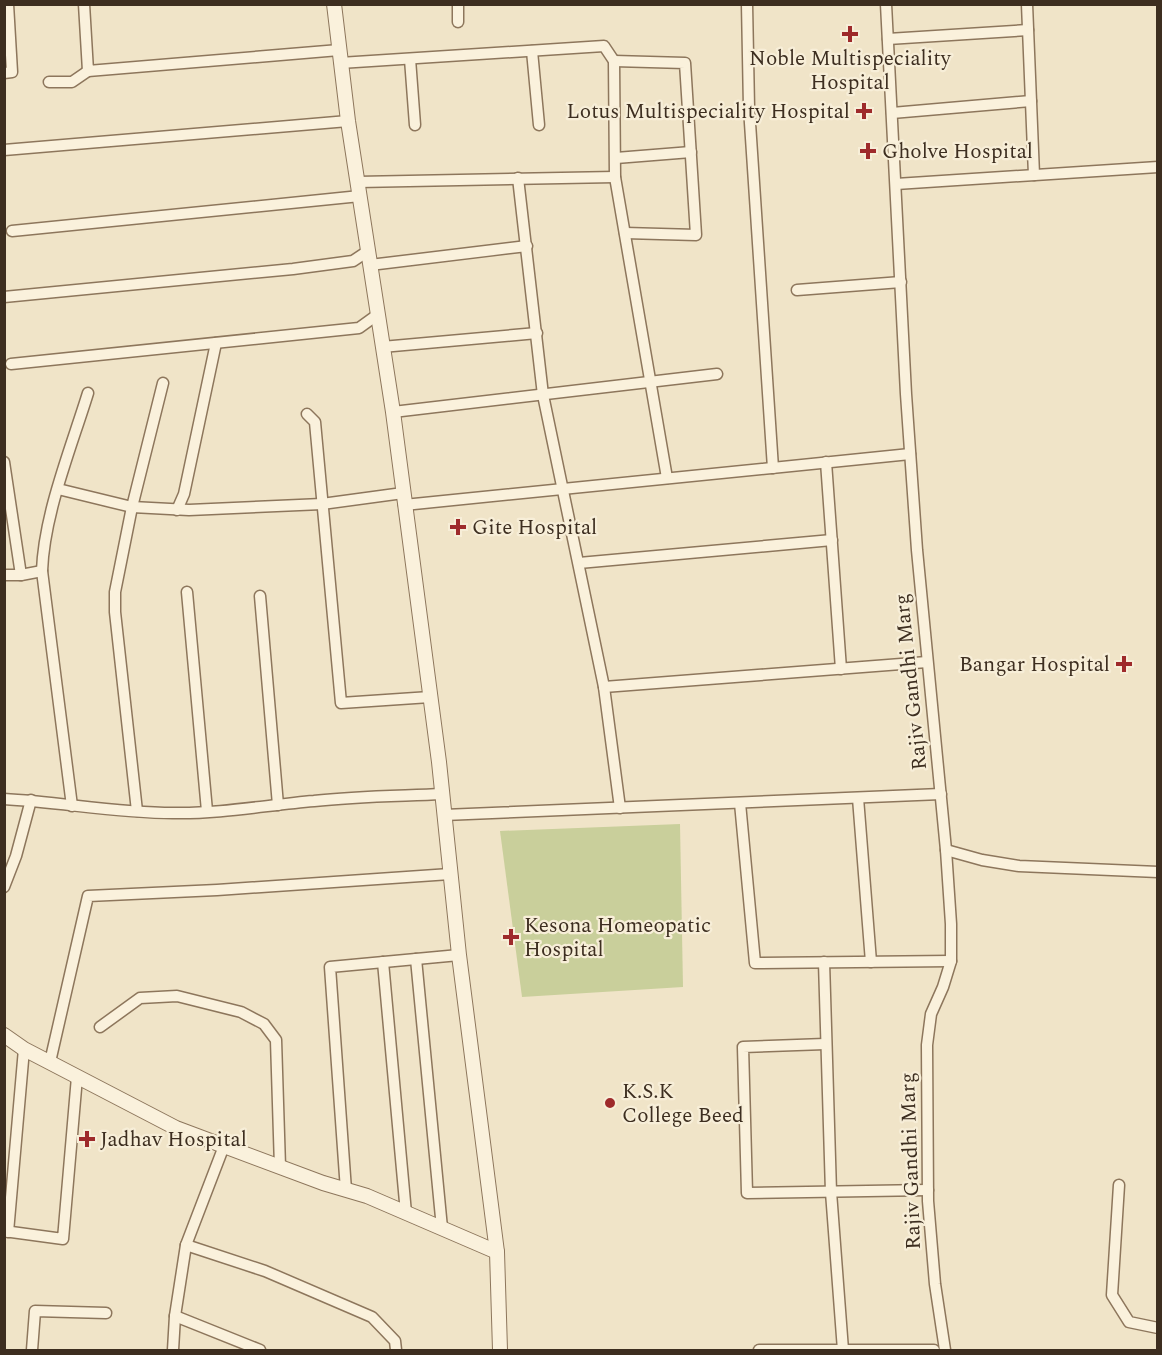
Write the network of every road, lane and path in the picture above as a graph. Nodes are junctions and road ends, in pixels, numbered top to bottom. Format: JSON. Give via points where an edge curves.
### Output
{"nodes":[{"id":1,"x":8,"y":4,"type":"edge"},
{"id":2,"x":84,"y":4,"type":"edge"},
{"id":3,"x":334,"y":4,"type":"edge"},
{"id":4,"x":458,"y":4,"type":"edge"},
{"id":5,"x":747,"y":4,"type":"edge"},
{"id":6,"x":886,"y":4,"type":"edge"},
{"id":7,"x":1027,"y":4,"type":"edge"},
{"id":8,"x":458,"y":22,"type":"dead end"},
{"id":9,"x":1028,"y":30,"type":"junction"},
{"id":10,"x":888,"y":39,"type":"junction"},
{"id":11,"x":532,"y":51,"type":"junction"},
{"id":12,"x":339,"y":57,"type":"junction"},
{"id":13,"x":410,"y":58,"type":"junction"},
{"id":14,"x":614,"y":61,"type":"junction"},
{"id":15,"x":88,"y":71,"type":"junction"},
{"id":16,"x":4,"y":73,"type":"edge"},
{"id":17,"x":49,"y":82,"type":"dead end"},
{"id":18,"x":1031,"y":101,"type":"junction"},
{"id":19,"x":892,"y":112,"type":"junction"},
{"id":20,"x":348,"y":121,"type":"junction"},
{"id":21,"x":415,"y":125,"type":"dead end"},
{"id":22,"x":539,"y":125,"type":"dead end"},
{"id":23,"x":4,"y":150,"type":"edge"},
{"id":24,"x":691,"y":152,"type":"junction"},
{"id":25,"x":616,"y":158,"type":"junction"},
{"id":26,"x":1158,"y":167,"type":"edge"},
{"id":27,"x":1034,"y":175,"type":"junction"},
{"id":28,"x":615,"y":177,"type":"junction"},
{"id":29,"x":519,"y":178,"type":"junction"},
{"id":30,"x":897,"y":184,"type":"junction"},
{"id":31,"x":359,"y":189,"type":"junction"},
{"id":32,"x":12,"y":231,"type":"dead end"},
{"id":33,"x":625,"y":233,"type":"junction"},
{"id":34,"x":527,"y":246,"type":"junction"},
{"id":35,"x":368,"y":251,"type":"junction"},
{"id":36,"x":370,"y":265,"type":"junction"},
{"id":37,"x":901,"y":282,"type":"junction"},
{"id":38,"x":797,"y":290,"type":"dead end"},
{"id":39,"x":4,"y":297,"type":"edge"},
{"id":40,"x":377,"y":315,"type":"junction"},
{"id":41,"x":537,"y":333,"type":"junction"},
{"id":42,"x":216,"y":343,"type":"junction"},
{"id":43,"x":382,"y":347,"type":"junction"},
{"id":44,"x":10,"y":364,"type":"dead end"},
{"id":45,"x":717,"y":374,"type":"dead end"},
{"id":46,"x":651,"y":382,"type":"junction"},
{"id":47,"x":163,"y":383,"type":"dead end"},
{"id":48,"x":88,"y":393,"type":"dead end"},
{"id":49,"x":543,"y":394,"type":"junction"},
{"id":50,"x":393,"y":412,"type":"junction"},
{"id":51,"x":307,"y":414,"type":"dead end"},
{"id":52,"x":910,"y":454,"type":"junction"},
{"id":53,"x":4,"y":462,"type":"edge"},
{"id":54,"x":826,"y":462,"type":"junction"},
{"id":55,"x":772,"y":468,"type":"junction"},
{"id":56,"x":667,"y":478,"type":"junction"},
{"id":57,"x":58,"y":489,"type":"junction"},
{"id":58,"x":562,"y":489,"type":"junction"},
{"id":59,"x":403,"y":499,"type":"junction"},
{"id":60,"x":322,"y":504,"type":"junction"},
{"id":61,"x":132,"y":507,"type":"junction"},
{"id":62,"x":177,"y":510,"type":"junction"},
{"id":63,"x":832,"y":540,"type":"junction"},
{"id":64,"x":579,"y":563,"type":"junction"},
{"id":65,"x":42,"y":571,"type":"junction"},
{"id":66,"x":4,"y":575,"type":"edge"},
{"id":67,"x":21,"y":575,"type":"junction"},
{"id":68,"x":187,"y":592,"type":"dead end"},
{"id":69,"x":260,"y":596,"type":"dead end"},
{"id":70,"x":927,"y":662,"type":"junction"},
{"id":71,"x":841,"y":669,"type":"junction"},
{"id":72,"x":604,"y":687,"type":"junction"},
{"id":73,"x":430,"y":697,"type":"junction"},
{"id":74,"x":442,"y":794,"type":"junction"},
{"id":75,"x":941,"y":795,"type":"junction"},
{"id":76,"x":858,"y":798,"type":"junction"},
{"id":77,"x":4,"y":799,"type":"edge"},
{"id":78,"x":31,"y":801,"type":"junction"},
{"id":79,"x":740,"y":803,"type":"junction"},
{"id":80,"x":278,"y":805,"type":"junction"},
{"id":81,"x":72,"y":806,"type":"junction"},
{"id":82,"x":620,"y":808,"type":"junction"},
{"id":83,"x":137,"y":811,"type":"junction"},
{"id":84,"x":207,"y":811,"type":"junction"},
{"id":85,"x":444,"y":815,"type":"junction"},
{"id":86,"x":946,"y":850,"type":"junction"},
{"id":87,"x":1158,"y":872,"type":"edge"},
{"id":88,"x":450,"y":873,"type":"junction"},
{"id":89,"x":4,"y":887,"type":"edge"},
{"id":90,"x":459,"y":956,"type":"junction"},
{"id":91,"x":416,"y":959,"type":"junction"},
{"id":92,"x":951,"y":961,"type":"junction"},
{"id":93,"x":383,"y":962,"type":"junction"},
{"id":94,"x":824,"y":962,"type":"junction"},
{"id":95,"x":871,"y":962,"type":"junction"},
{"id":96,"x":100,"y":1027,"type":"dead end"},
{"id":97,"x":4,"y":1035,"type":"edge"},
{"id":98,"x":825,"y":1044,"type":"junction"},
{"id":99,"x":24,"y":1049,"type":"junction"},
{"id":100,"x":50,"y":1062,"type":"junction"},
{"id":101,"x":77,"y":1077,"type":"junction"},
{"id":102,"x":224,"y":1146,"type":"junction"},
{"id":103,"x":280,"y":1167,"type":"junction"},
{"id":104,"x":1119,"y":1185,"type":"dead end"},
{"id":105,"x":346,"y":1190,"type":"junction"},
{"id":106,"x":928,"y":1190,"type":"junction"},
{"id":107,"x":831,"y":1192,"type":"junction"},
{"id":108,"x":406,"y":1213,"type":"junction"},
{"id":109,"x":442,"y":1228,"type":"junction"},
{"id":110,"x":6,"y":1231,"type":"edge"},
{"id":111,"x":186,"y":1245,"type":"junction"},
{"id":112,"x":497,"y":1252,"type":"junction"},
{"id":113,"x":106,"y":1313,"type":"dead end"},
{"id":114,"x":175,"y":1316,"type":"junction"},
{"id":115,"x":1158,"y":1328,"type":"edge"},
{"id":116,"x":32,"y":1350,"type":"edge"},
{"id":117,"x":173,"y":1350,"type":"edge"},
{"id":118,"x":260,"y":1350,"type":"edge"},
{"id":119,"x":396,"y":1350,"type":"edge"},
{"id":120,"x":500,"y":1350,"type":"edge"},
{"id":121,"x":759,"y":1350,"type":"edge"},
{"id":122,"x":843,"y":1350,"type":"edge"},
{"id":123,"x":934,"y":1350,"type":"edge"},
{"id":124,"x":945,"y":1350,"type":"edge"}],
"edges":[{"from":1,"to":16,"type":"street","via":[[12,72]]},
{"from":2,"to":15,"type":"street"},
{"from":3,"to":12,"type":"street"},
{"from":4,"to":8,"type":"street"},
{"from":5,"to":55,"type":"street","via":[[749,108]]},
{"from":6,"to":10,"type":"street","name":"Rajiv Gandhi Marg"},
{"from":7,"to":9,"type":"street"},
{"from":9,"to":10,"type":"street"},
{"from":9,"to":18,"type":"street"},
{"from":10,"to":19,"type":"street","name":"Rajiv Gandhi Marg"},
{"from":11,"to":13,"type":"street"},
{"from":11,"to":14,"type":"street","via":[[604,46]]},
{"from":11,"to":22,"type":"street"},
{"from":12,"to":13,"type":"street"},
{"from":12,"to":15,"type":"street"},
{"from":12,"to":20,"type":"street"},
{"from":13,"to":21,"type":"street"},
{"from":14,"to":24,"type":"street","via":[[685,63]]},
{"from":14,"to":25,"type":"street"},
{"from":15,"to":17,"type":"street","via":[[72,82]]},
{"from":18,"to":19,"type":"street"},
{"from":18,"to":27,"type":"street"},
{"from":19,"to":30,"type":"street","name":"Rajiv Gandhi Marg"},
{"from":20,"to":23,"type":"street"},
{"from":20,"to":31,"type":"street"},
{"from":24,"to":25,"type":"street"},
{"from":24,"to":33,"type":"street","via":[[696,235]]},
{"from":25,"to":28,"type":"street"},
{"from":26,"to":27,"type":"street"},
{"from":27,"to":30,"type":"street"},
{"from":28,"to":29,"type":"street"},
{"from":28,"to":33,"type":"street"},
{"from":29,"to":31,"type":"street"},
{"from":29,"to":34,"type":"street"},
{"from":30,"to":37,"type":"street","name":"Rajiv Gandhi Marg"},
{"from":31,"to":32,"type":"street"},
{"from":31,"to":35,"type":"street"},
{"from":33,"to":46,"type":"street"},
{"from":34,"to":36,"type":"street"},
{"from":34,"to":41,"type":"street"},
{"from":35,"to":36,"type":"street"},
{"from":35,"to":39,"type":"street","via":[[353,261],[293,269]]},
{"from":36,"to":40,"type":"street"},
{"from":37,"to":38,"type":"street"},
{"from":37,"to":52,"type":"street","name":"Rajiv Gandhi Marg"},
{"from":40,"to":42,"type":"street","via":[[359,328]]},
{"from":40,"to":43,"type":"street"},
{"from":41,"to":43,"type":"street"},
{"from":41,"to":49,"type":"street"},
{"from":42,"to":44,"type":"street"},
{"from":42,"to":62,"type":"street","via":[[184,494]]},
{"from":43,"to":50,"type":"street"},
{"from":45,"to":46,"type":"street"},
{"from":46,"to":49,"type":"street"},
{"from":46,"to":56,"type":"street"},
{"from":47,"to":61,"type":"street"},
{"from":48,"to":57,"type":"street"},
{"from":49,"to":50,"type":"street"},
{"from":49,"to":58,"type":"street"},
{"from":50,"to":59,"type":"street"},
{"from":51,"to":60,"type":"street","via":[[315,423]]},
{"from":52,"to":54,"type":"street"},
{"from":52,"to":70,"type":"street","name":"Rajiv Gandhi Marg"},
{"from":53,"to":67,"type":"street"},
{"from":54,"to":55,"type":"street"},
{"from":54,"to":63,"type":"street"},
{"from":55,"to":56,"type":"street"},
{"from":56,"to":58,"type":"street"},
{"from":57,"to":61,"type":"street"},
{"from":57,"to":65,"type":"street","via":[[43,550]]},
{"from":58,"to":59,"type":"street"},
{"from":58,"to":64,"type":"street"},
{"from":59,"to":60,"type":"street"},
{"from":59,"to":73,"type":"street"},
{"from":60,"to":62,"type":"street"},
{"from":60,"to":73,"type":"street","via":[[341,703]]},
{"from":61,"to":62,"type":"street"},
{"from":61,"to":83,"type":"street","via":[[115,592],[115,612]]},
{"from":63,"to":64,"type":"street"},
{"from":63,"to":71,"type":"street"},
{"from":64,"to":72,"type":"street"},
{"from":65,"to":67,"type":"street"},
{"from":65,"to":81,"type":"street"},
{"from":66,"to":67,"type":"street"},
{"from":68,"to":84,"type":"street"},
{"from":69,"to":80,"type":"street"},
{"from":70,"to":71,"type":"street"},
{"from":70,"to":75,"type":"street","name":"Rajiv Gandhi Marg"},
{"from":71,"to":72,"type":"street"},
{"from":72,"to":82,"type":"street"},
{"from":73,"to":74,"type":"street"},
{"from":74,"to":80,"type":"street"},
{"from":74,"to":85,"type":"street"},
{"from":75,"to":76,"type":"street"},
{"from":75,"to":86,"type":"street","name":"Rajiv Gandhi Marg"},
{"from":76,"to":79,"type":"street"},
{"from":76,"to":95,"type":"street"},
{"from":77,"to":78,"type":"street"},
{"from":78,"to":81,"type":"street"},
{"from":78,"to":89,"type":"street"},
{"from":79,"to":82,"type":"street"},
{"from":79,"to":94,"type":"street","via":[[755,963]]},
{"from":80,"to":84,"type":"street"},
{"from":81,"to":83,"type":"street"},
{"from":82,"to":85,"type":"street"},
{"from":83,"to":84,"type":"street"},
{"from":85,"to":88,"type":"street"},
{"from":86,"to":87,"type":"street","via":[[1019,866]]},
{"from":86,"to":92,"type":"street","name":"Rajiv Gandhi Marg"},
{"from":88,"to":90,"type":"street"},
{"from":88,"to":100,"type":"street","via":[[88,896]]},
{"from":90,"to":91,"type":"street"},
{"from":90,"to":112,"type":"street"},
{"from":91,"to":93,"type":"street"},
{"from":91,"to":109,"type":"street"},
{"from":92,"to":95,"type":"street"},
{"from":92,"to":106,"type":"street","name":"Rajiv Gandhi Marg","via":[[931,1014],[927,1045]]},
{"from":93,"to":105,"type":"street","via":[[330,967]]},
{"from":93,"to":108,"type":"street"},
{"from":94,"to":95,"type":"street"},
{"from":94,"to":98,"type":"street"},
{"from":96,"to":103,"type":"street","via":[[140,998],[177,996],[241,1012],[264,1024],[276,1040]]},
{"from":97,"to":99,"type":"street"},
{"from":98,"to":107,"type":"street"},
{"from":98,"to":107,"type":"street","via":[[743,1047],[747,1193]]},
{"from":99,"to":100,"type":"street"},
{"from":99,"to":110,"type":"street"},
{"from":100,"to":101,"type":"street"},
{"from":101,"to":102,"type":"street","via":[[176,1128]]},
{"from":101,"to":110,"type":"street","via":[[63,1239]]},
{"from":102,"to":103,"type":"street"},
{"from":102,"to":111,"type":"street"},
{"from":103,"to":105,"type":"street"},
{"from":104,"to":115,"type":"street","via":[[1112,1295],[1129,1322]]},
{"from":105,"to":108,"type":"street"},
{"from":106,"to":107,"type":"street"},
{"from":106,"to":124,"type":"street","name":"Rajiv Gandhi Marg"},
{"from":107,"to":122,"type":"street"},
{"from":108,"to":109,"type":"street"},
{"from":109,"to":112,"type":"street"},
{"from":111,"to":114,"type":"street"},
{"from":111,"to":119,"type":"street","via":[[264,1271],[372,1317],[395,1341]]},
{"from":112,"to":120,"type":"street"},
{"from":113,"to":116,"type":"street","via":[[35,1311]]},
{"from":114,"to":117,"type":"street"},
{"from":114,"to":118,"type":"street"},
{"from":121,"to":122,"type":"street"},
{"from":122,"to":123,"type":"street"}]}
